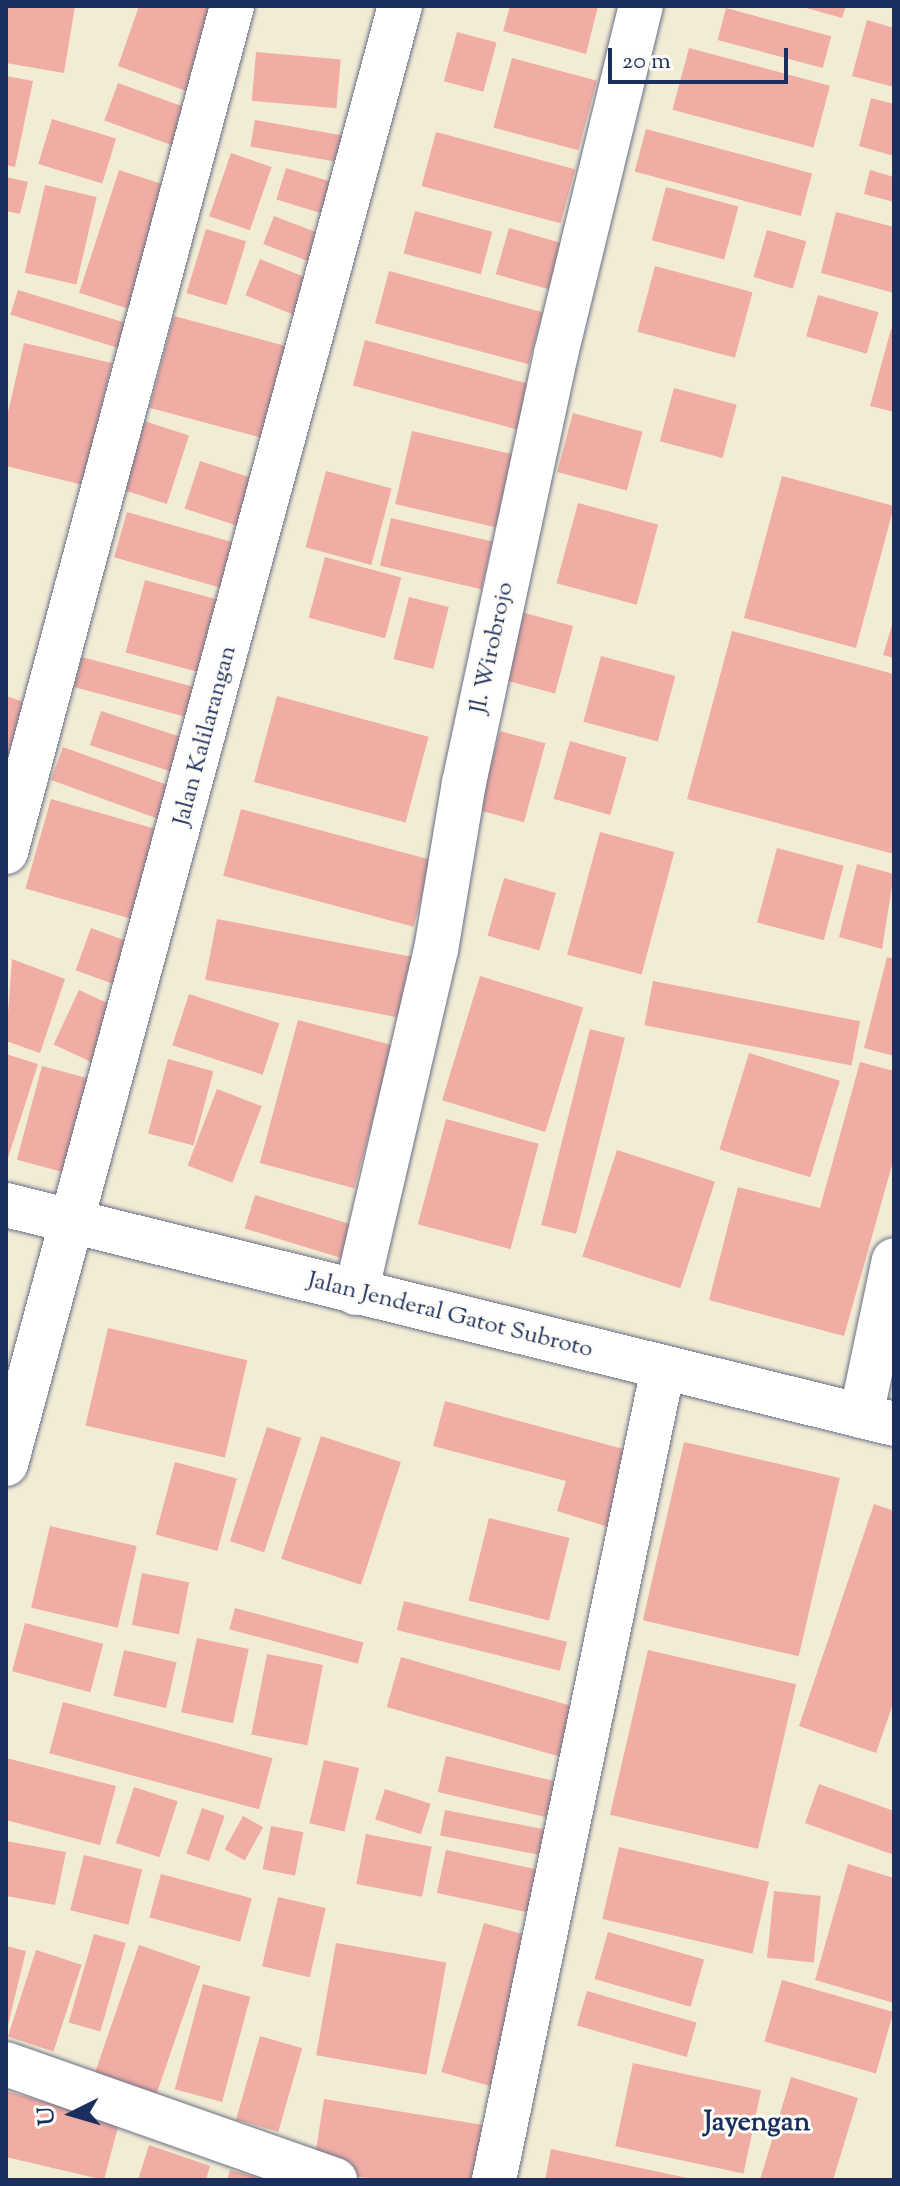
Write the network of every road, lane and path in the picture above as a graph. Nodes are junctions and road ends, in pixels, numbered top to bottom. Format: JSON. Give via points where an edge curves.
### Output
{"nodes":[{"id":1,"x":232,"y":6,"type":"edge"},
{"id":2,"x":400,"y":6,"type":"edge"},
{"id":3,"x":641,"y":6,"type":"edge"},
{"id":4,"x":6,"y":852,"type":"edge"},
{"id":5,"x":6,"y":1205,"type":"edge"},
{"id":6,"x":76,"y":1226,"type":"junction"},
{"id":7,"x":894,"y":1260,"type":"edge"},
{"id":8,"x":356,"y":1293,"type":"junction"},
{"id":9,"x":663,"y":1368,"type":"junction"},
{"id":10,"x":877,"y":1420,"type":"edge"},
{"id":11,"x":6,"y":1464,"type":"edge"},
{"id":12,"x":6,"y":2064,"type":"edge"},
{"id":13,"x":335,"y":2180,"type":"edge"},
{"id":14,"x":494,"y":2180,"type":"edge"}],
"edges":[{"from":1,"to":4,"type":"street"},
{"from":2,"to":6,"type":"street","name":"Jalan Kalilarangan"},
{"from":3,"to":8,"type":"street","name":"Jl. Wirobrojo","via":[[556,354],[464,783],[436,950]]},
{"from":5,"to":6,"type":"street","name":"Jalan Jenderal Gatot Subroto"},
{"from":6,"to":8,"type":"street","name":"Jalan Jenderal Gatot Subroto"},
{"from":6,"to":11,"type":"street","name":"Jalan Kalilarangan"},
{"from":7,"to":10,"type":"street"},
{"from":8,"to":9,"type":"street","name":"Jalan Jenderal Gatot Subroto"},
{"from":9,"to":10,"type":"street","name":"Jalan Jenderal Gatot Subroto"},
{"from":9,"to":14,"type":"street"},
{"from":12,"to":13,"type":"street"}]}
